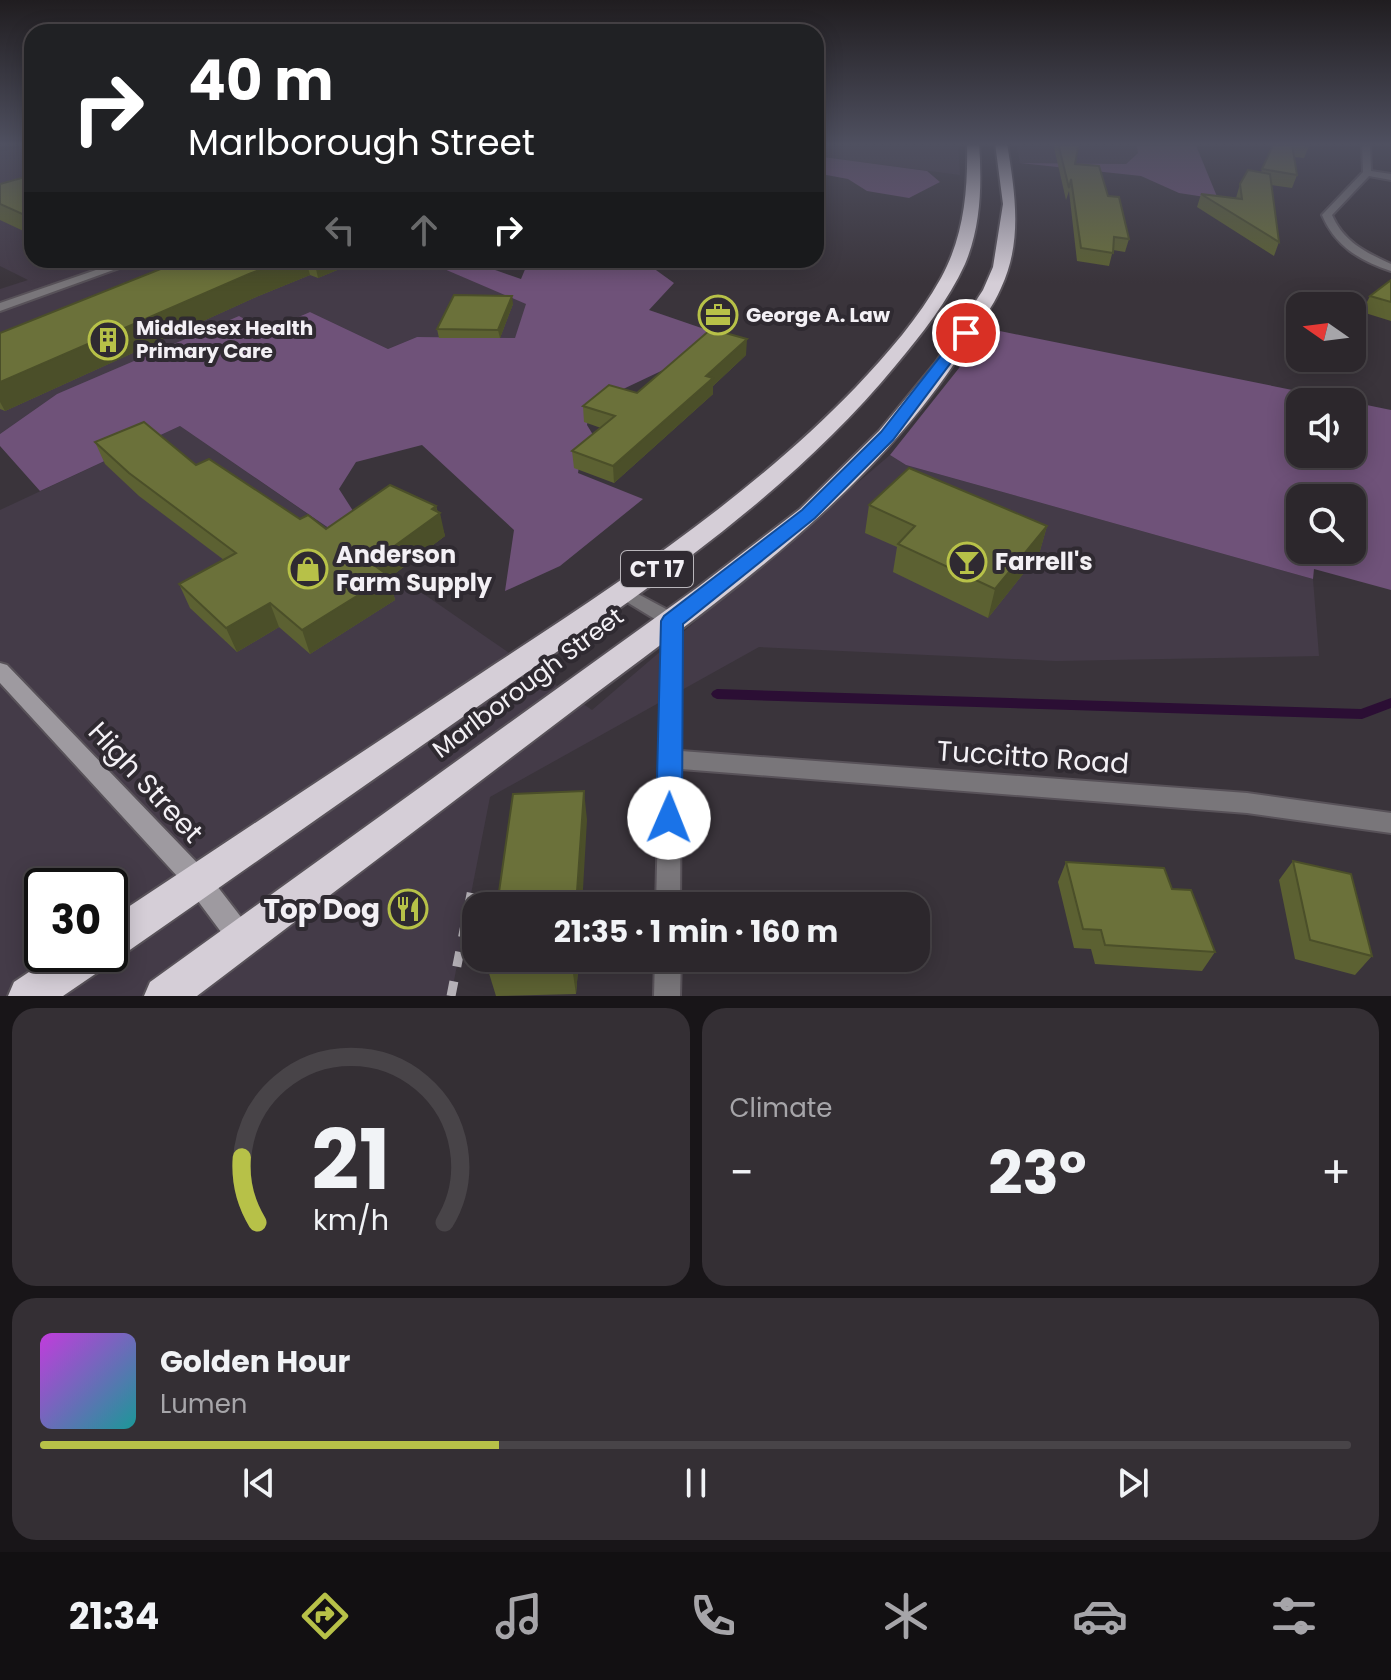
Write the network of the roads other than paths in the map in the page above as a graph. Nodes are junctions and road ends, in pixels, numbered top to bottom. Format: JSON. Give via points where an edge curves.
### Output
{"nodes":[{"id":1,"x":974,"y":189,"type":"edge"},
{"id":2,"x":1008,"y":189,"type":"edge"},
{"id":3,"x":1351,"y":189,"type":"edge"},
{"id":4,"x":113,"y":268,"type":"edge"},
{"id":5,"x":1391,"y":268,"type":"edge"},
{"id":6,"x":0,"y":307,"type":"edge"},
{"id":7,"x":623,"y":592,"type":"junction"},
{"id":8,"x":672,"y":621,"type":"junction"},
{"id":9,"x":0,"y":670,"type":"edge"},
{"id":10,"x":670,"y":759,"type":"junction"},
{"id":11,"x":1391,"y":823,"type":"edge"},
{"id":12,"x":198,"y":881,"type":"junction"},
{"id":13,"x":668,"y":892,"type":"edge"},
{"id":14,"x":128,"y":929,"type":"edge"},
{"id":15,"x":242,"y":939,"type":"junction"},
{"id":16,"x":63,"y":972,"type":"edge"},
{"id":17,"x":668,"y":972,"type":"edge"},
{"id":18,"x":28,"y":996,"type":"edge"},
{"id":19,"x":164,"y":996,"type":"edge"},
{"id":20,"x":667,"y":996,"type":"edge"}],
"edges":[{"from":1,"to":7,"type":"highway","name":"Marlborough Street","number":"CT 17","via":[[967,241],[948,281],[906,342],[838,420],[759,492]]},
{"from":2,"to":8,"type":"highway","name":"Marlborough Street","number":"CT 17","via":[[1006,246],[992,290],[887,436],[809,514]]},
{"from":3,"to":5,"type":"street","via":[[1327,215],[1335,237]]},
{"from":4,"to":6,"type":"street"},
{"from":7,"to":8,"type":"street"},
{"from":7,"to":12,"type":"highway","name":"Marlborough Street","number":"CT 17"},
{"from":8,"to":10,"type":"street"},
{"from":8,"to":15,"type":"highway","name":"Marlborough Street","number":"CT 17"},
{"from":9,"to":12,"type":"street","name":"High Street"},
{"from":10,"to":11,"type":"street","name":"Tuccitto Road","via":[[1247,803]]},
{"from":10,"to":13,"type":"street"},
{"from":12,"to":14,"type":"highway","name":"Marlborough Street","number":"CT 17"},
{"from":12,"to":15,"type":"street","name":"High Street"},
{"from":15,"to":19,"type":"highway","name":"Marlborough Street","number":"CT 17"},
{"from":16,"to":18,"type":"highway"},
{"from":17,"to":20,"type":"street"}]}
